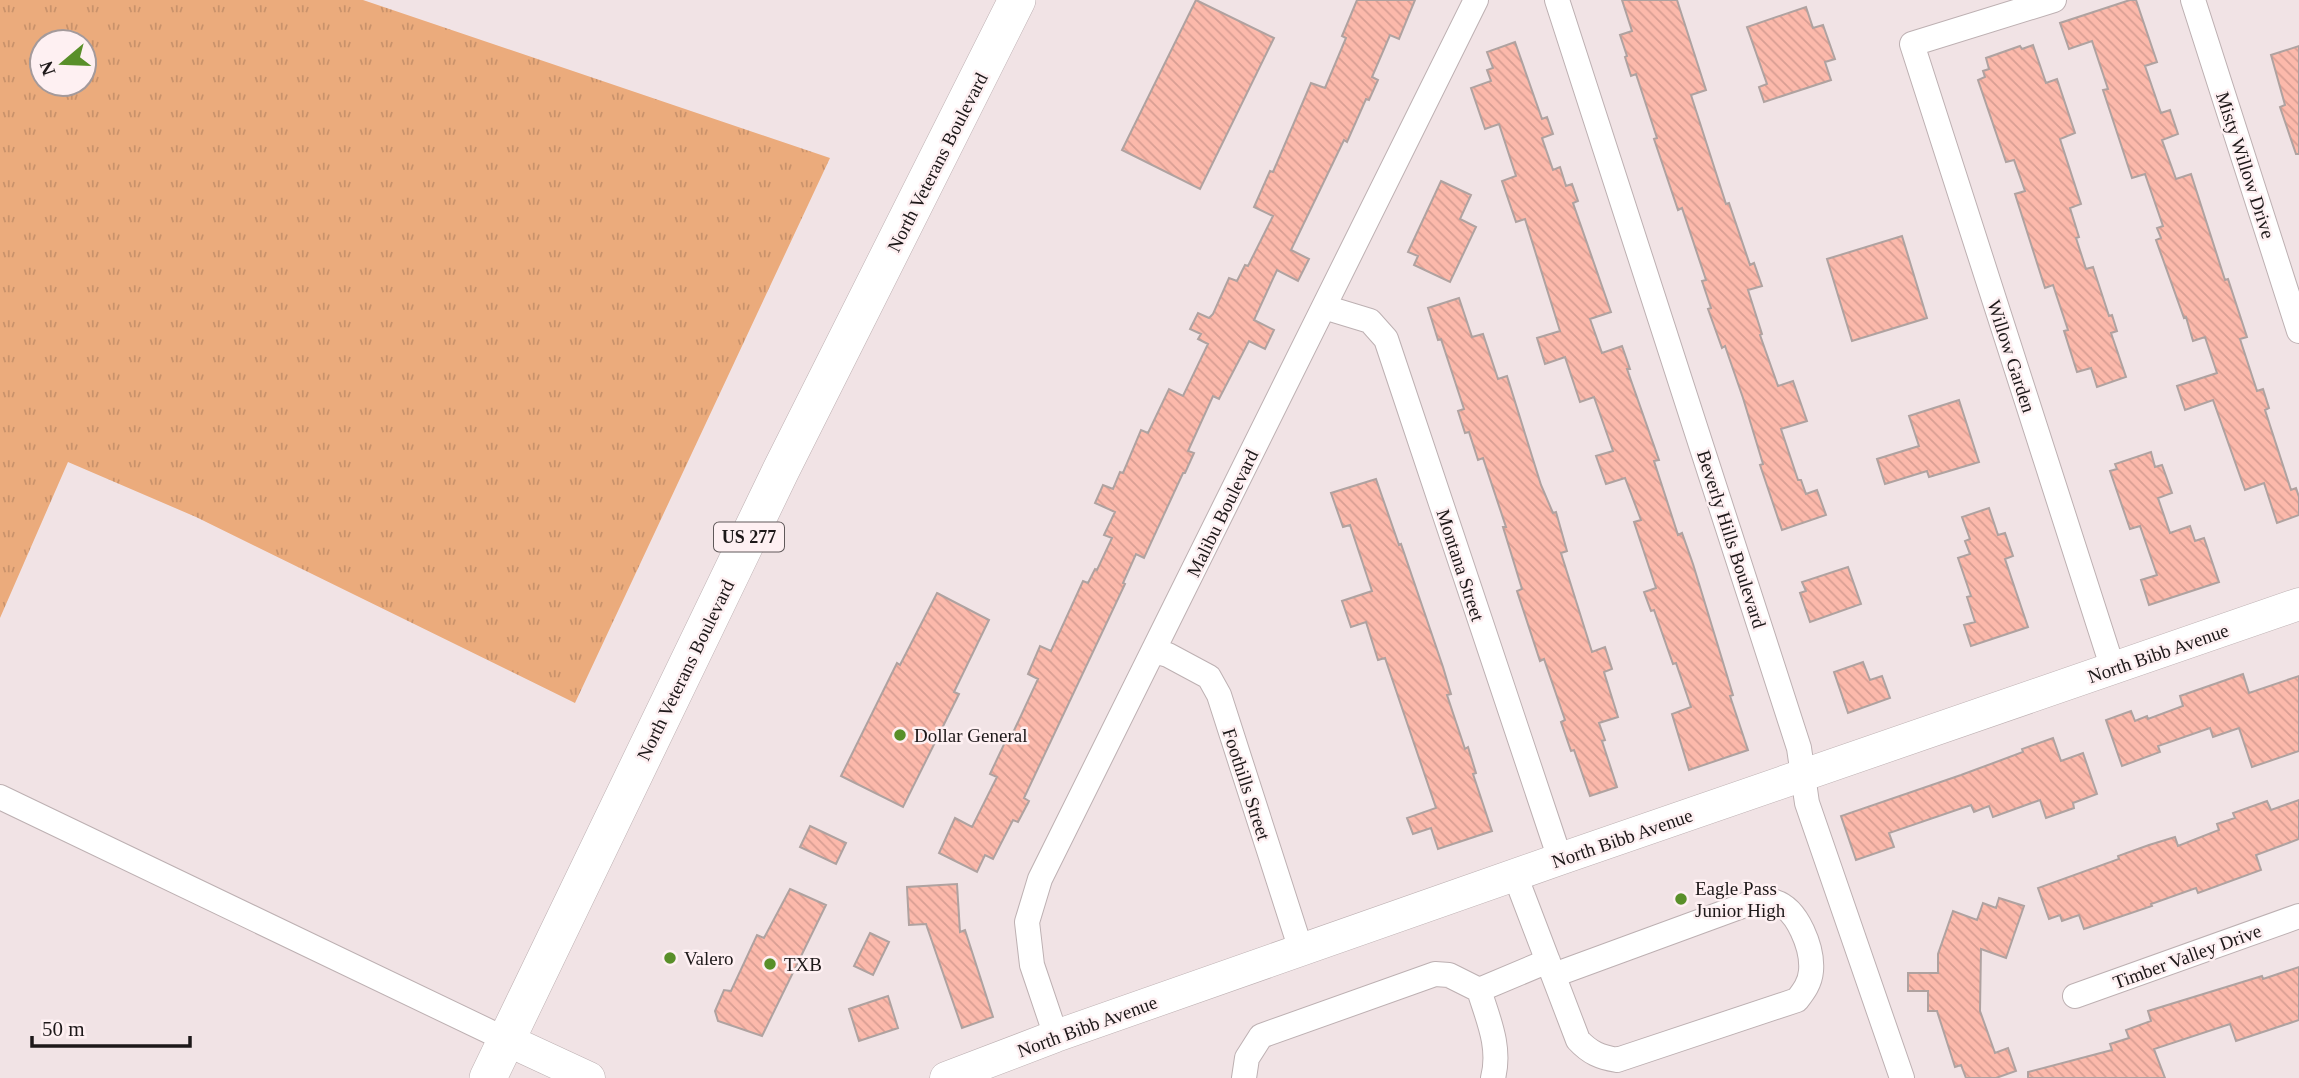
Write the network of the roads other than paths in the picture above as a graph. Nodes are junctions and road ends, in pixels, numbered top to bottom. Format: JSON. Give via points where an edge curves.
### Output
{"nodes":[{"id":1,"x":1017,"y":0,"type":"edge"},
{"id":2,"x":1476,"y":0,"type":"edge"},
{"id":3,"x":1557,"y":0,"type":"edge"},
{"id":4,"x":2054,"y":0,"type":"edge"},
{"id":5,"x":2193,"y":0,"type":"edge"},
{"id":6,"x":1324,"y":307,"type":"junction"},
{"id":7,"x":2299,"y":331,"type":"edge"},
{"id":8,"x":2299,"y":604,"type":"edge"},
{"id":9,"x":1154,"y":651,"type":"junction"},
{"id":10,"x":2113,"y":669,"type":"junction"},
{"id":11,"x":1802,"y":776,"type":"junction"},
{"id":12,"x":0,"y":797,"type":"edge"},
{"id":13,"x":1560,"y":859,"type":"junction"},
{"id":14,"x":1516,"y":875,"type":"junction"},
{"id":15,"x":2299,"y":915,"type":"edge"},
{"id":16,"x":1301,"y":950,"type":"junction"},
{"id":17,"x":1551,"y":968,"type":"junction"},
{"id":18,"x":1479,"y":990,"type":"junction"},
{"id":19,"x":2074,"y":996,"type":"dead end"},
{"id":20,"x":1056,"y":1036,"type":"junction"},
{"id":21,"x":507,"y":1040,"type":"junction"},
{"id":22,"x":488,"y":1078,"type":"edge"},
{"id":23,"x":589,"y":1078,"type":"edge"},
{"id":24,"x":946,"y":1078,"type":"edge"},
{"id":25,"x":1244,"y":1078,"type":"edge"},
{"id":26,"x":1493,"y":1078,"type":"edge"},
{"id":27,"x":1902,"y":1078,"type":"edge"}],
"edges":[{"from":1,"to":21,"type":"highway","name":"North Veterans Boulevard","number":"US 277","via":[[781,470]]},
{"from":2,"to":6,"type":"street","name":"Malibu Boulevard"},
{"from":3,"to":11,"type":"street","name":"Beverly Hills Boulevard","via":[[1799,748]]},
{"from":4,"to":10,"type":"street","name":"Willow Garden","via":[[1912,44]]},
{"from":5,"to":7,"type":"street","name":"Misty Willow Drive"},
{"from":6,"to":9,"type":"street","name":"Malibu Boulevard"},
{"from":6,"to":13,"type":"street","name":"Montana Street","via":[[1370,321],[1387,339]]},
{"from":8,"to":10,"type":"main road","name":"North Bibb Avenue"},
{"from":9,"to":16,"type":"street","name":"Foothills Street","via":[[1209,677],[1219,695]]},
{"from":9,"to":20,"type":"street","name":"Malibu Boulevard","via":[[1041,879],[1027,922],[1032,965]]},
{"from":10,"to":11,"type":"main road","name":"North Bibb Avenue"},
{"from":11,"to":13,"type":"main road","name":"North Bibb Avenue"},
{"from":11,"to":27,"type":"street","name":"Beverly Hills Boulevard","via":[[1807,803]]},
{"from":12,"to":21,"type":"street"},
{"from":13,"to":14,"type":"main road","name":"North Bibb Avenue"},
{"from":14,"to":16,"type":"main road","name":"North Bibb Avenue"},
{"from":14,"to":17,"type":"street"},
{"from":15,"to":19,"type":"street","name":"Timber Valley Drive"},
{"from":16,"to":20,"type":"main road","name":"North Bibb Avenue"},
{"from":17,"to":17,"type":"street","via":[[1578,1040],[1589,1052],[1617,1060],[1797,1000],[1808,986],[1811,971],[1803,932],[1794,915],[1775,901],[1753,902]]},
{"from":17,"to":18,"type":"street"},
{"from":18,"to":25,"type":"street","via":[[1449,975],[1436,974],[1261,1036],[1247,1058]]},
{"from":18,"to":26,"type":"street","via":[[1495,1040]]},
{"from":20,"to":24,"type":"main road","name":"North Bibb Avenue"},
{"from":21,"to":22,"type":"highway","name":"North Veterans Boulevard","number":"US 277"},
{"from":21,"to":23,"type":"main road"}]}
